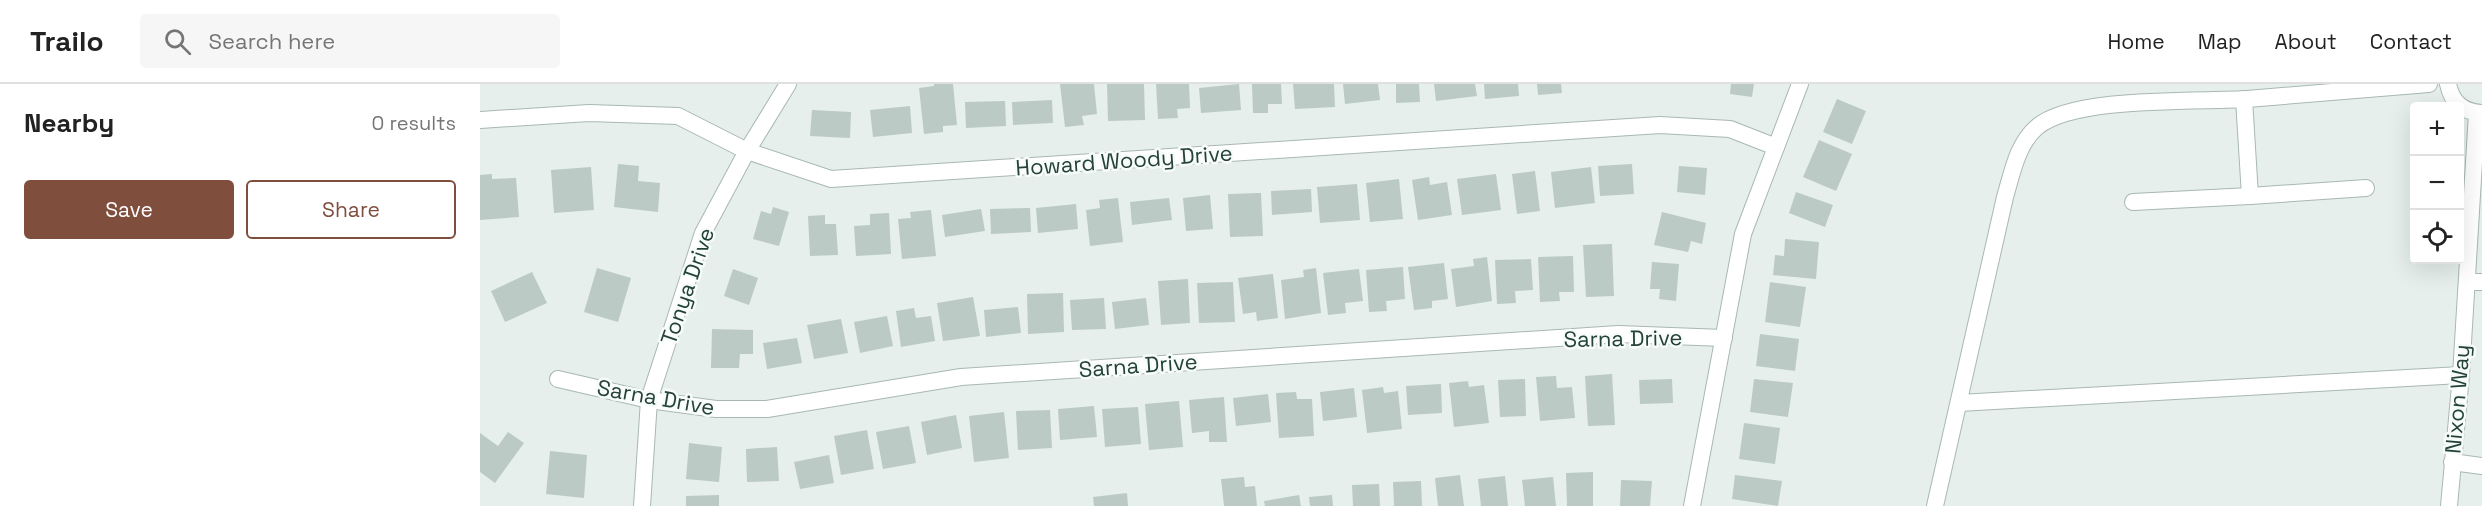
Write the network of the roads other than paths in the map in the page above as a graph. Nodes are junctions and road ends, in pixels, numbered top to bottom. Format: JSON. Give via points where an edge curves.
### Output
{"nodes":[{"id":1,"x":788,"y":84,"type":"edge"},
{"id":2,"x":1800,"y":84,"type":"edge"},
{"id":3,"x":2429,"y":84,"type":"edge"},
{"id":4,"x":2448,"y":84,"type":"edge"},
{"id":5,"x":2244,"y":99,"type":"junction"},
{"id":6,"x":2480,"y":113,"type":"edge"},
{"id":7,"x":480,"y":120,"type":"edge"},
{"id":8,"x":1776,"y":147,"type":"junction"},
{"id":9,"x":747,"y":151,"type":"junction"},
{"id":10,"x":2366,"y":188,"type":"dead end"},
{"id":11,"x":2250,"y":196,"type":"junction"},
{"id":12,"x":2133,"y":202,"type":"dead end"},
{"id":13,"x":2474,"y":282,"type":"edge"},
{"id":14,"x":1724,"y":338,"type":"junction"},
{"id":15,"x":2461,"y":375,"type":"junction"},
{"id":16,"x":558,"y":378,"type":"dead end"},
{"id":17,"x":649,"y":400,"type":"junction"},
{"id":18,"x":1959,"y":403,"type":"junction"},
{"id":19,"x":2452,"y":462,"type":"junction"},
{"id":20,"x":2482,"y":465,"type":"edge"},
{"id":21,"x":642,"y":506,"type":"edge"},
{"id":22,"x":1692,"y":506,"type":"edge"},
{"id":23,"x":1935,"y":506,"type":"edge"},
{"id":24,"x":2449,"y":506,"type":"edge"}],
"edges":[{"from":1,"to":9,"type":"street","name":"Tonya Drive"},
{"from":2,"to":8,"type":"street"},
{"from":3,"to":5,"type":"street"},
{"from":4,"to":6,"type":"street","via":[[2462,109]]},
{"from":5,"to":11,"type":"street"},
{"from":5,"to":18,"type":"street","via":[[2129,103],[2062,113],[2037,128],[2020,150],[2005,197]]},
{"from":6,"to":13,"type":"street","name":"Nixon Way"},
{"from":7,"to":9,"type":"street","name":"Howard Woody Drive","via":[[589,113],[678,116]]},
{"from":8,"to":9,"type":"street","name":"Howard Woody Drive","via":[[1730,129],[1660,125],[831,178]]},
{"from":8,"to":14,"type":"street","via":[[1743,234]]},
{"from":9,"to":17,"type":"street","name":"Tonya Drive","via":[[704,233]]},
{"from":10,"to":11,"type":"street"},
{"from":11,"to":12,"type":"street"},
{"from":13,"to":15,"type":"street","name":"Nixon Way"},
{"from":14,"to":17,"type":"street","name":"Sarna Drive","via":[[1618,334],[961,377],[767,409],[716,409]]},
{"from":14,"to":22,"type":"street"},
{"from":15,"to":18,"type":"street"},
{"from":15,"to":19,"type":"street","name":"Nixon Way"},
{"from":16,"to":17,"type":"street","name":"Sarna Drive"},
{"from":17,"to":21,"type":"street","name":"Tonya Drive"},
{"from":18,"to":23,"type":"street"},
{"from":19,"to":20,"type":"street"},
{"from":19,"to":24,"type":"street","name":"Nixon Way"}]}
